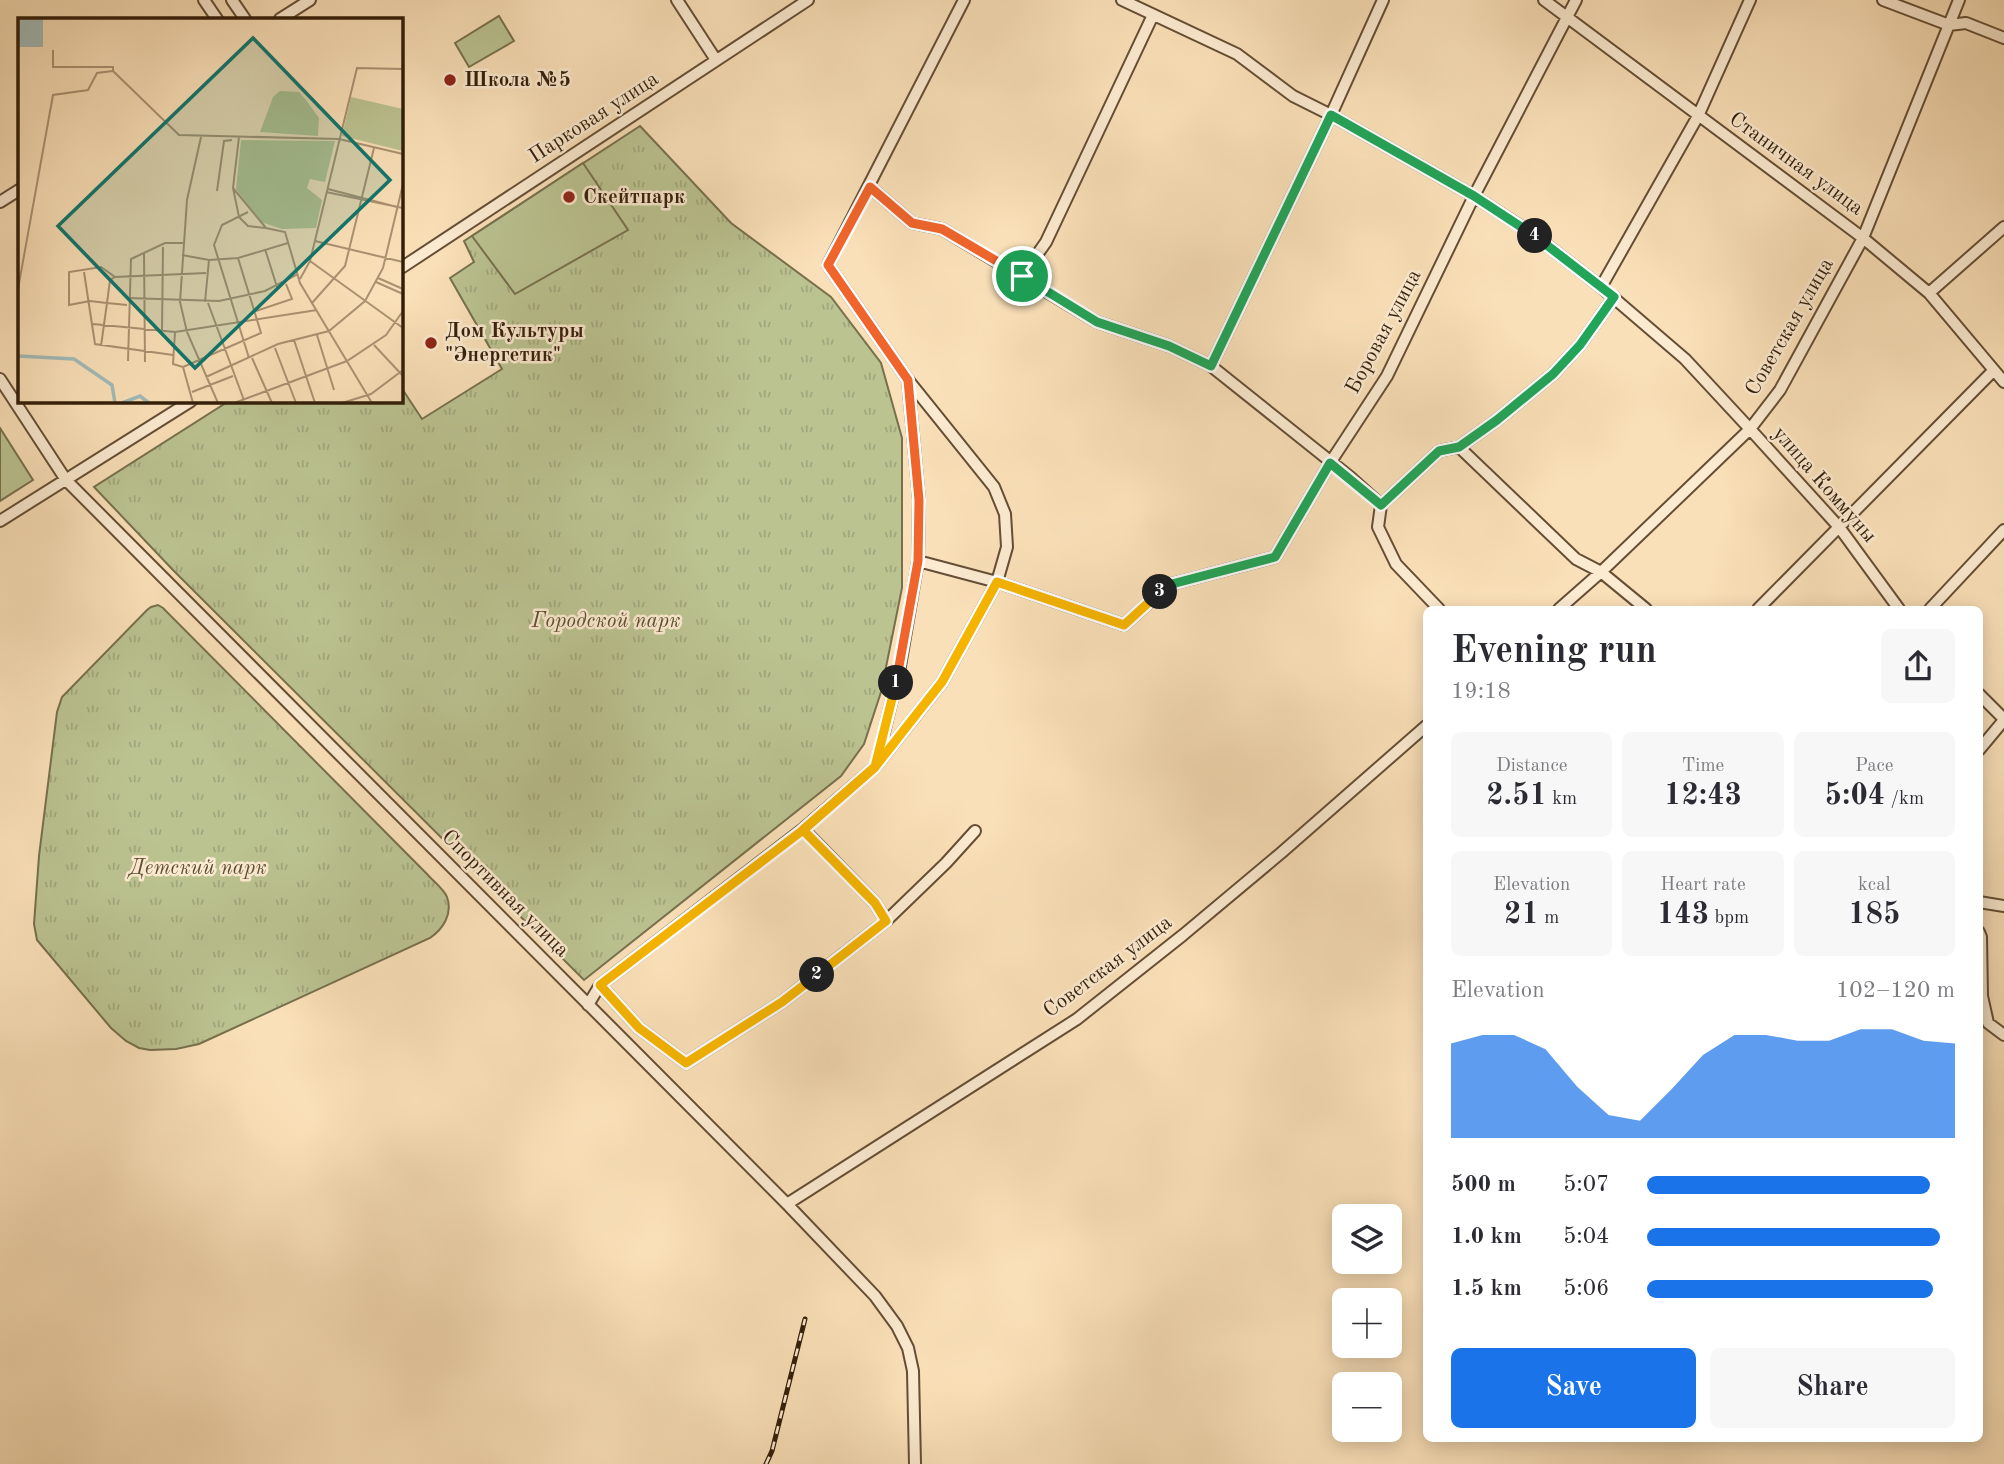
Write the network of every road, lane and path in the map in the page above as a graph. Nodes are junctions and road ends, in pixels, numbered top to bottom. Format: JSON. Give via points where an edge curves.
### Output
{"nodes":[{"id":1,"x":204,"y":0,"type":"edge"},
{"id":2,"x":232,"y":0,"type":"edge"},
{"id":3,"x":310,"y":0,"type":"edge"},
{"id":4,"x":677,"y":0,"type":"edge"},
{"id":5,"x":808,"y":0,"type":"edge"},
{"id":6,"x":964,"y":0,"type":"edge"},
{"id":7,"x":1122,"y":0,"type":"edge"},
{"id":8,"x":1383,"y":0,"type":"edge"},
{"id":9,"x":1544,"y":0,"type":"edge"},
{"id":10,"x":1576,"y":0,"type":"edge"},
{"id":11,"x":1750,"y":0,"type":"edge"},
{"id":12,"x":1883,"y":0,"type":"edge"},
{"id":13,"x":1959,"y":0,"type":"edge"},
{"id":14,"x":1153,"y":15,"type":"junction"},
{"id":15,"x":1568,"y":17,"type":"junction"},
{"id":16,"x":216,"y":18,"type":"edge"},
{"id":17,"x":244,"y":18,"type":"edge"},
{"id":18,"x":282,"y":18,"type":"edge"},
{"id":19,"x":1950,"y":25,"type":"junction"},
{"id":20,"x":2004,"y":38,"type":"edge"},
{"id":21,"x":716,"y":60,"type":"junction"},
{"id":22,"x":1331,"y":115,"type":"junction"},
{"id":23,"x":1698,"y":116,"type":"junction"},
{"id":24,"x":870,"y":187,"type":"junction"},
{"id":25,"x":18,"y":191,"type":"edge"},
{"id":26,"x":1474,"y":196,"type":"junction"},
{"id":27,"x":0,"y":202,"type":"edge"},
{"id":28,"x":2004,"y":227,"type":"edge"},
{"id":29,"x":1863,"y":238,"type":"junction"},
{"id":30,"x":402,"y":264,"type":"edge"},
{"id":31,"x":1022,"y":276,"type":"junction"},
{"id":32,"x":1601,"y":287,"type":"junction"},
{"id":33,"x":1929,"y":293,"type":"junction"},
{"id":34,"x":1614,"y":297,"type":"junction"},
{"id":35,"x":1211,"y":366,"type":"junction"},
{"id":36,"x":1994,"y":370,"type":"junction"},
{"id":37,"x":0,"y":379,"type":"edge"},
{"id":38,"x":908,"y":380,"type":"junction"},
{"id":39,"x":2004,"y":382,"type":"edge"},
{"id":40,"x":189,"y":402,"type":"edge"},
{"id":41,"x":1749,"y":429,"type":"junction"},
{"id":42,"x":1459,"y":447,"type":"junction"},
{"id":43,"x":1330,"y":463,"type":"junction"},
{"id":44,"x":66,"y":480,"type":"junction"},
{"id":45,"x":1381,"y":505,"type":"junction"},
{"id":46,"x":0,"y":521,"type":"edge"},
{"id":47,"x":1839,"y":527,"type":"junction"},
{"id":48,"x":2004,"y":530,"type":"edge"},
{"id":49,"x":918,"y":561,"type":"junction"},
{"id":50,"x":1601,"y":572,"type":"junction"},
{"id":51,"x":997,"y":582,"type":"junction"},
{"id":52,"x":1435,"y":606,"type":"edge"},
{"id":53,"x":1562,"y":606,"type":"edge"},
{"id":54,"x":1642,"y":606,"type":"edge"},
{"id":55,"x":1761,"y":606,"type":"edge"},
{"id":56,"x":1897,"y":606,"type":"edge"},
{"id":57,"x":1933,"y":606,"type":"edge"},
{"id":58,"x":1983,"y":698,"type":"edge"},
{"id":59,"x":2004,"y":720,"type":"edge"},
{"id":60,"x":1423,"y":730,"type":"edge"},
{"id":61,"x":1983,"y":745,"type":"edge"},
{"id":62,"x":875,"y":767,"type":"junction"},
{"id":63,"x":803,"y":830,"type":"junction"},
{"id":64,"x":975,"y":831,"type":"dead end"},
{"id":65,"x":1983,"y":903,"type":"edge"},
{"id":66,"x":2004,"y":906,"type":"edge"},
{"id":67,"x":886,"y":921,"type":"junction"},
{"id":68,"x":600,"y":985,"type":"junction"},
{"id":69,"x":1983,"y":1000,"type":"edge"},
{"id":70,"x":588,"y":1005,"type":"junction"},
{"id":71,"x":2004,"y":1035,"type":"edge"},
{"id":72,"x":787,"y":1204,"type":"junction"},
{"id":73,"x":915,"y":1464,"type":"edge"}],
"edges":[{"from":1,"to":16,"type":"street"},
{"from":2,"to":17,"type":"street"},
{"from":3,"to":18,"type":"street"},
{"from":4,"to":21,"type":"street"},
{"from":5,"to":21,"type":"street","name":"Парковая улица"},
{"from":6,"to":24,"type":"street"},
{"from":7,"to":14,"type":"street","name":"улица Коммуны"},
{"from":8,"to":22,"type":"street"},
{"from":9,"to":15,"type":"street","name":"Станичная улица"},
{"from":10,"to":15,"type":"street","name":"Боровая улица"},
{"from":11,"to":23,"type":"street"},
{"from":12,"to":19,"type":"street"},
{"from":13,"to":19,"type":"street","name":"Советская улица"},
{"from":14,"to":22,"type":"street","name":"улица Коммуны","via":[[1237,54],[1293,96]]},
{"from":14,"to":31,"type":"street","via":[[1046,242]]},
{"from":15,"to":23,"type":"street","name":"Станичная улица"},
{"from":15,"to":26,"type":"street","name":"Боровая улица"},
{"from":19,"to":20,"type":"street","via":[[1966,23]]},
{"from":19,"to":29,"type":"street","name":"Советская улица"},
{"from":21,"to":30,"type":"street","name":"Парковая улица"},
{"from":22,"to":26,"type":"street","name":"улица Коммуны"},
{"from":22,"to":35,"type":"street"},
{"from":23,"to":29,"type":"street","name":"Станичная улица"},
{"from":23,"to":32,"type":"street"},
{"from":24,"to":31,"type":"street","via":[[912,223],[942,229]]},
{"from":24,"to":38,"type":"street","via":[[828,265]]},
{"from":25,"to":27,"type":"street"},
{"from":26,"to":32,"type":"street","name":"улица Коммуны"},
{"from":26,"to":43,"type":"street","name":"Боровая улица","via":[[1387,376]]},
{"from":28,"to":33,"type":"street"},
{"from":29,"to":33,"type":"street","name":"Станичная улица"},
{"from":29,"to":41,"type":"street","name":"Советская улица","via":[[1780,390]]},
{"from":31,"to":35,"type":"street","via":[[1097,322],[1169,346]]},
{"from":32,"to":34,"type":"street","name":"улица Коммуны"},
{"from":33,"to":36,"type":"street","name":"Станичная улица"},
{"from":34,"to":41,"type":"street","name":"улица Коммуны","via":[[1685,359]]},
{"from":34,"to":42,"type":"street","via":[[1553,374]]},
{"from":35,"to":43,"type":"street"},
{"from":36,"to":39,"type":"street","name":"Станичная улица"},
{"from":36,"to":47,"type":"street"},
{"from":37,"to":44,"type":"street","name":"Спортивная улица"},
{"from":38,"to":49,"type":"street","via":[[919,500]]},
{"from":38,"to":51,"type":"street","via":[[994,486],[1005,514],[1007,547]]},
{"from":40,"to":44,"type":"street"},
{"from":41,"to":47,"type":"street","name":"улица Коммуны"},
{"from":41,"to":50,"type":"street","name":"Советская улица"},
{"from":42,"to":45,"type":"street","via":[[1439,451]]},
{"from":42,"to":50,"type":"street","via":[[1576,559]]},
{"from":43,"to":45,"type":"street"},
{"from":43,"to":51,"type":"street","name":"Боровая улица","via":[[1275,557],[1168,585],[1124,625]]},
{"from":44,"to":46,"type":"street"},
{"from":44,"to":70,"type":"street","name":"Спортивная улица"},
{"from":45,"to":52,"type":"street","via":[[1378,527],[1396,564]]},
{"from":47,"to":55,"type":"street"},
{"from":47,"to":56,"type":"street","name":"улица Коммуны"},
{"from":48,"to":57,"type":"street"},
{"from":49,"to":51,"type":"street","name":"Боровая улица"},
{"from":49,"to":62,"type":"street","via":[[900,666]]},
{"from":50,"to":53,"type":"street","name":"Советская улица"},
{"from":50,"to":54,"type":"street"},
{"from":51,"to":62,"type":"street","via":[[942,682]]},
{"from":58,"to":59,"type":"street"},
{"from":59,"to":61,"type":"street"},
{"from":60,"to":72,"type":"street","name":"Советская улица","via":[[1183,935],[1077,1019]]},
{"from":62,"to":63,"type":"street"},
{"from":63,"to":67,"type":"street","via":[[875,903]]},
{"from":63,"to":68,"type":"street"},
{"from":64,"to":67,"type":"street"},
{"from":65,"to":66,"type":"street"},
{"from":67,"to":68,"type":"street","via":[[782,1002],[686,1063],[639,1028]]},
{"from":68,"to":70,"type":"street"},
{"from":69,"to":71,"type":"street","via":[[1989,1023]]},
{"from":70,"to":72,"type":"street","name":"Спортивная улица"},
{"from":72,"to":73,"type":"street","name":"Спортивная улица","via":[[875,1296],[908,1348],[913,1371]]}]}
